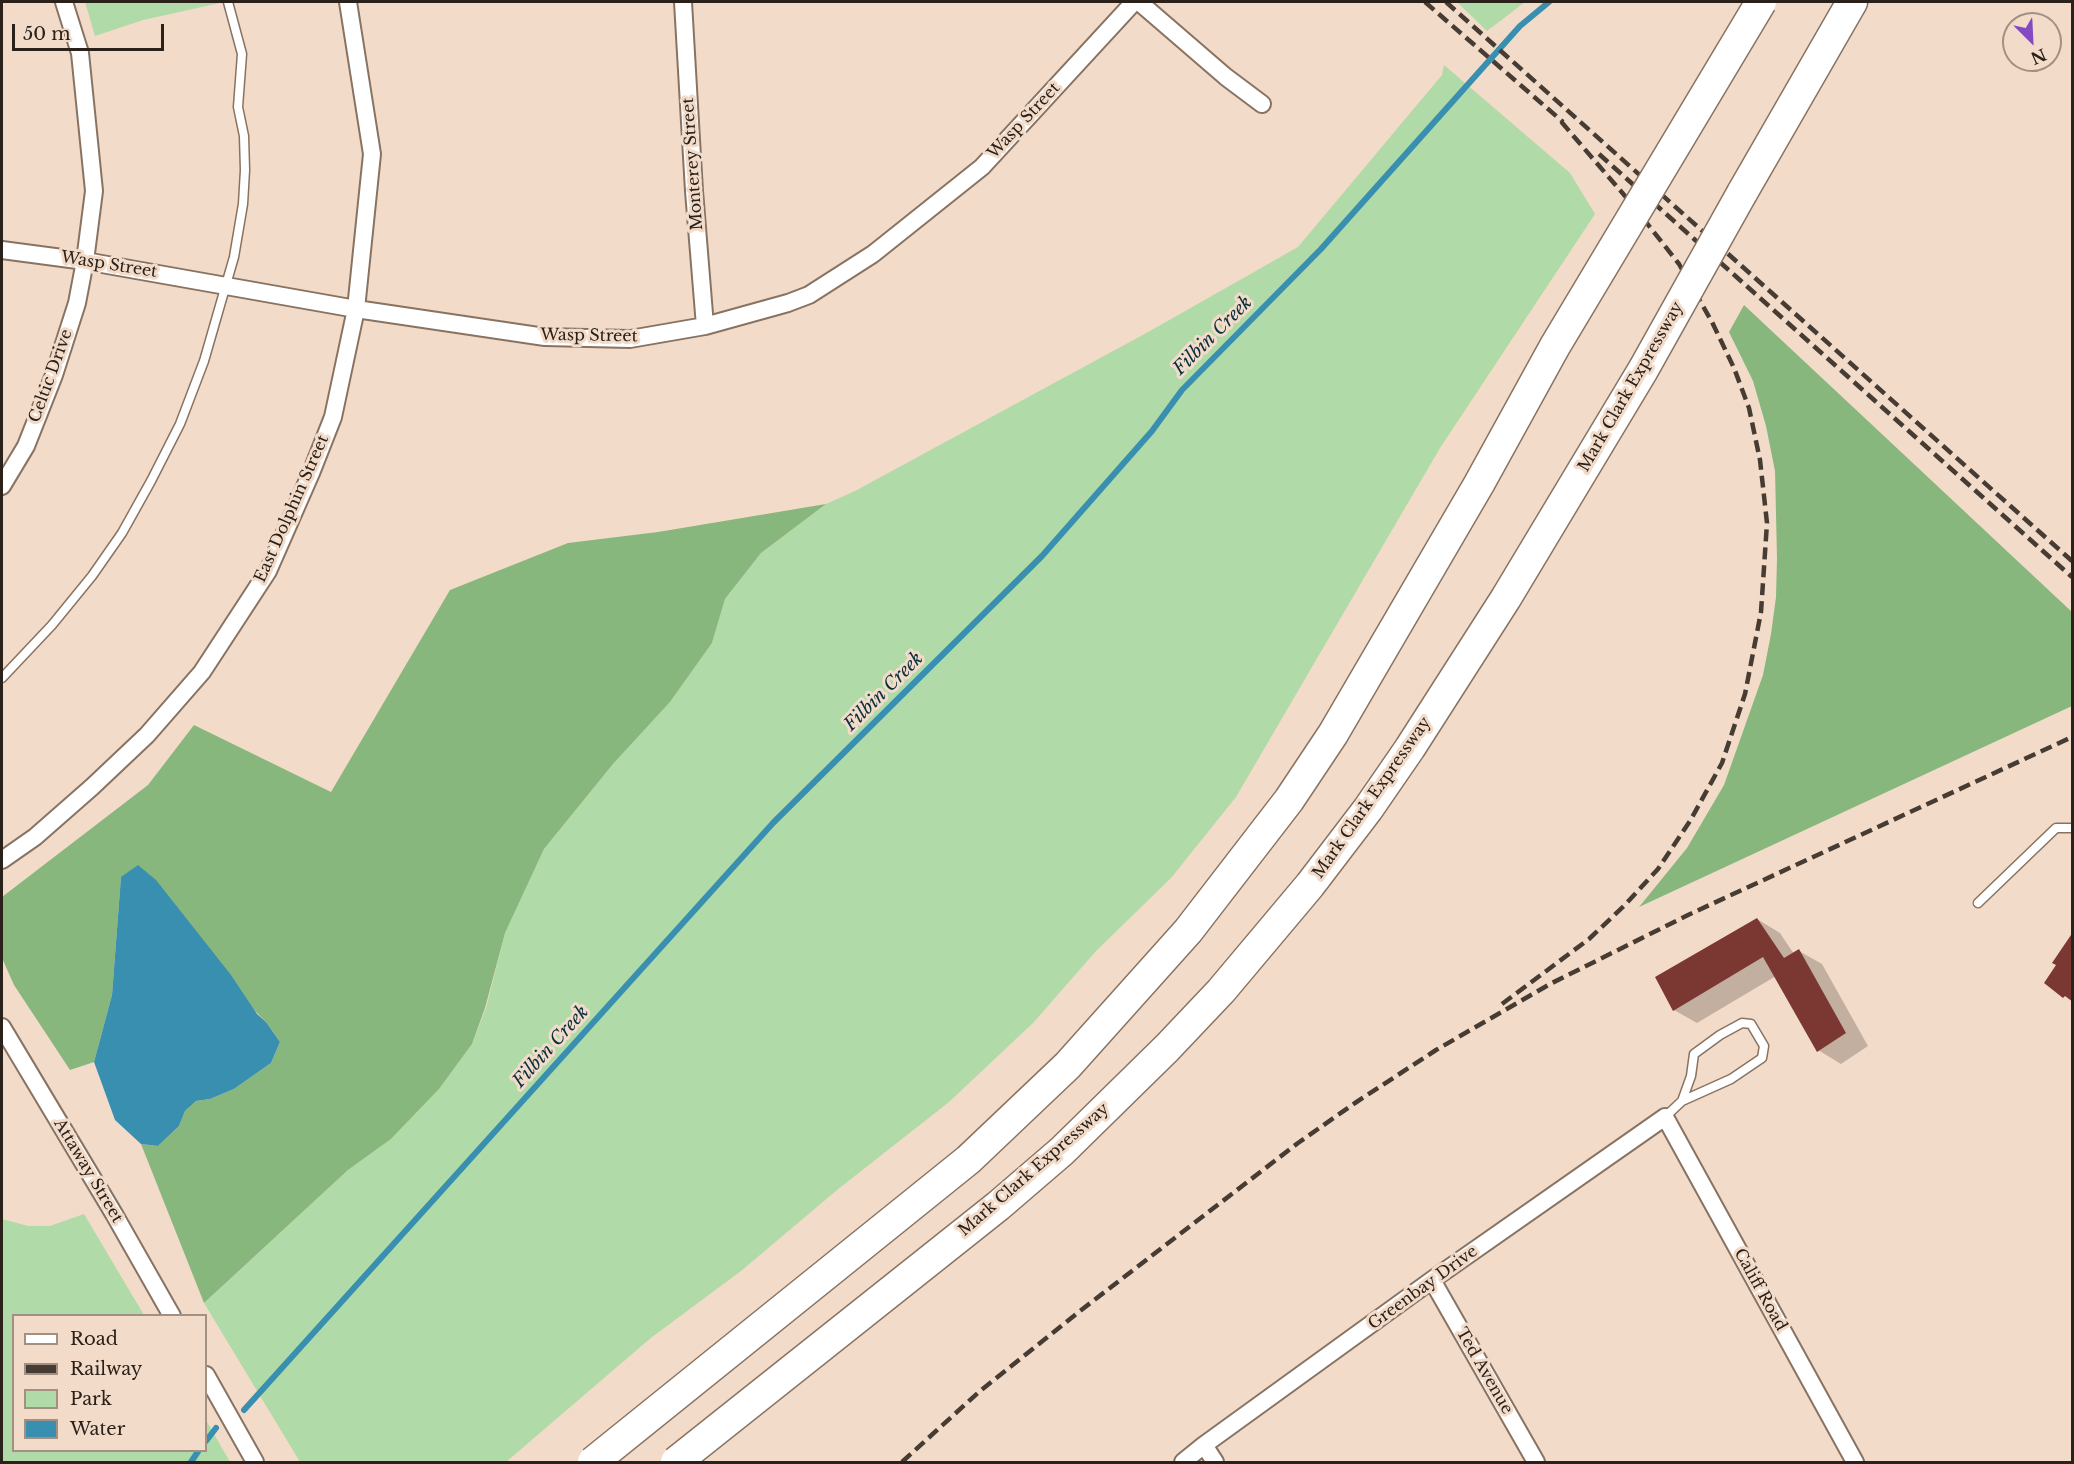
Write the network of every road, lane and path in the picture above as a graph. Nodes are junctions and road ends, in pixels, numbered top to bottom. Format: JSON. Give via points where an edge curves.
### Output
{"nodes":[{"id":1,"x":64,"y":2,"type":"edge"},
{"id":2,"x":228,"y":2,"type":"edge"},
{"id":3,"x":348,"y":2,"type":"edge"},
{"id":4,"x":683,"y":2,"type":"edge"},
{"id":5,"x":1136,"y":2,"type":"edge"},
{"id":6,"x":1745,"y":2,"type":"edge"},
{"id":7,"x":1761,"y":2,"type":"edge"},
{"id":8,"x":1852,"y":2,"type":"edge"},
{"id":9,"x":1860,"y":2,"type":"edge"},
{"id":10,"x":1821,"y":53,"type":"junction"},
{"id":11,"x":1262,"y":104,"type":"dead end"},
{"id":12,"x":1671,"y":149,"type":"junction"},
{"id":13,"x":2,"y":250,"type":"edge"},
{"id":14,"x":85,"y":261,"type":"junction"},
{"id":15,"x":225,"y":286,"type":"junction"},
{"id":16,"x":356,"y":309,"type":"junction"},
{"id":17,"x":705,"y":326,"type":"junction"},
{"id":18,"x":2,"y":486,"type":"edge"},
{"id":19,"x":2,"y":678,"type":"edge"},
{"id":20,"x":2073,"y":828,"type":"edge"},
{"id":21,"x":2,"y":860,"type":"edge"},
{"id":22,"x":1978,"y":903,"type":"dead end"},
{"id":23,"x":2,"y":1027,"type":"edge"},
{"id":24,"x":1682,"y":1101,"type":"junction"},
{"id":25,"x":1665,"y":1117,"type":"junction"},
{"id":26,"x":1432,"y":1280,"type":"junction"},
{"id":27,"x":171,"y":1314,"type":"edge"},
{"id":28,"x":207,"y":1377,"type":"edge"},
{"id":29,"x":1204,"y":1445,"type":"junction"},
{"id":30,"x":255,"y":1462,"type":"edge"},
{"id":31,"x":593,"y":1462,"type":"edge"},
{"id":32,"x":676,"y":1462,"type":"edge"},
{"id":33,"x":1183,"y":1462,"type":"edge"},
{"id":34,"x":1215,"y":1462,"type":"edge"},
{"id":35,"x":1536,"y":1462,"type":"edge"},
{"id":36,"x":1856,"y":1462,"type":"edge"}],
"edges":[{"from":1,"to":14,"type":"street","name":"Celtic Drive","via":[[80,53],[94,191]]},
{"from":2,"to":15,"type":"lane","via":[[242,54],[238,107],[245,170],[237,240]]},
{"from":3,"to":16,"type":"street","name":"East Dolphin Street","via":[[372,153]]},
{"from":4,"to":17,"type":"street","name":"Monterey Street"},
{"from":5,"to":11,"type":"street"},
{"from":5,"to":17,"type":"street","name":"Wasp Street","via":[[982,167],[873,254],[798,299]]},
{"from":6,"to":12,"type":"highway","bridge":true},
{"from":7,"to":12,"type":"highway","bridge":true},
{"from":8,"to":10,"type":"highway","name":"Mark Clark Expressway"},
{"from":9,"to":10,"type":"highway"},
{"from":10,"to":32,"type":"highway","name":"Mark Clark Expressway","bridge":true,"via":[[1643,370],[1506,598],[1368,810],[1310,885],[1221,991],[1062,1151]]},
{"from":12,"to":31,"type":"highway","bridge":true,"via":[[1339,724],[1289,800],[1188,931],[1068,1065],[968,1160]]},
{"from":13,"to":14,"type":"street","name":"Wasp Street"},
{"from":14,"to":15,"type":"street","name":"Wasp Street"},
{"from":14,"to":18,"type":"street","name":"Celtic Drive","via":[[77,303],[54,375],[26,446]]},
{"from":15,"to":16,"type":"street","name":"Wasp Street"},
{"from":15,"to":19,"type":"lane","via":[[204,361],[180,424],[128,523],[92,576]]},
{"from":16,"to":17,"type":"street","name":"Wasp Street","via":[[545,337],[630,339]]},
{"from":16,"to":21,"type":"street","name":"East Dolphin Street","via":[[333,417],[268,571],[202,672],[147,735],[35,837]]},
{"from":20,"to":22,"type":"lane","via":[[2056,828]]},
{"from":23,"to":27,"type":"street","name":"Attaway Street"},
{"from":24,"to":24,"type":"lane","via":[[1692,1076],[1694,1054],[1742,1023],[1751,1024],[1764,1046],[1762,1058],[1731,1079]]},
{"from":24,"to":25,"type":"lane"},
{"from":25,"to":26,"type":"street","name":"Greenbay Drive"},
{"from":25,"to":36,"type":"street","name":"Califf Road"},
{"from":26,"to":29,"type":"street","name":"Greenbay Drive"},
{"from":26,"to":35,"type":"street","name":"Ted Avenue"},
{"from":28,"to":30,"type":"street"},
{"from":29,"to":33,"type":"street","name":"Greenbay Drive"},
{"from":29,"to":34,"type":"street"}]}
